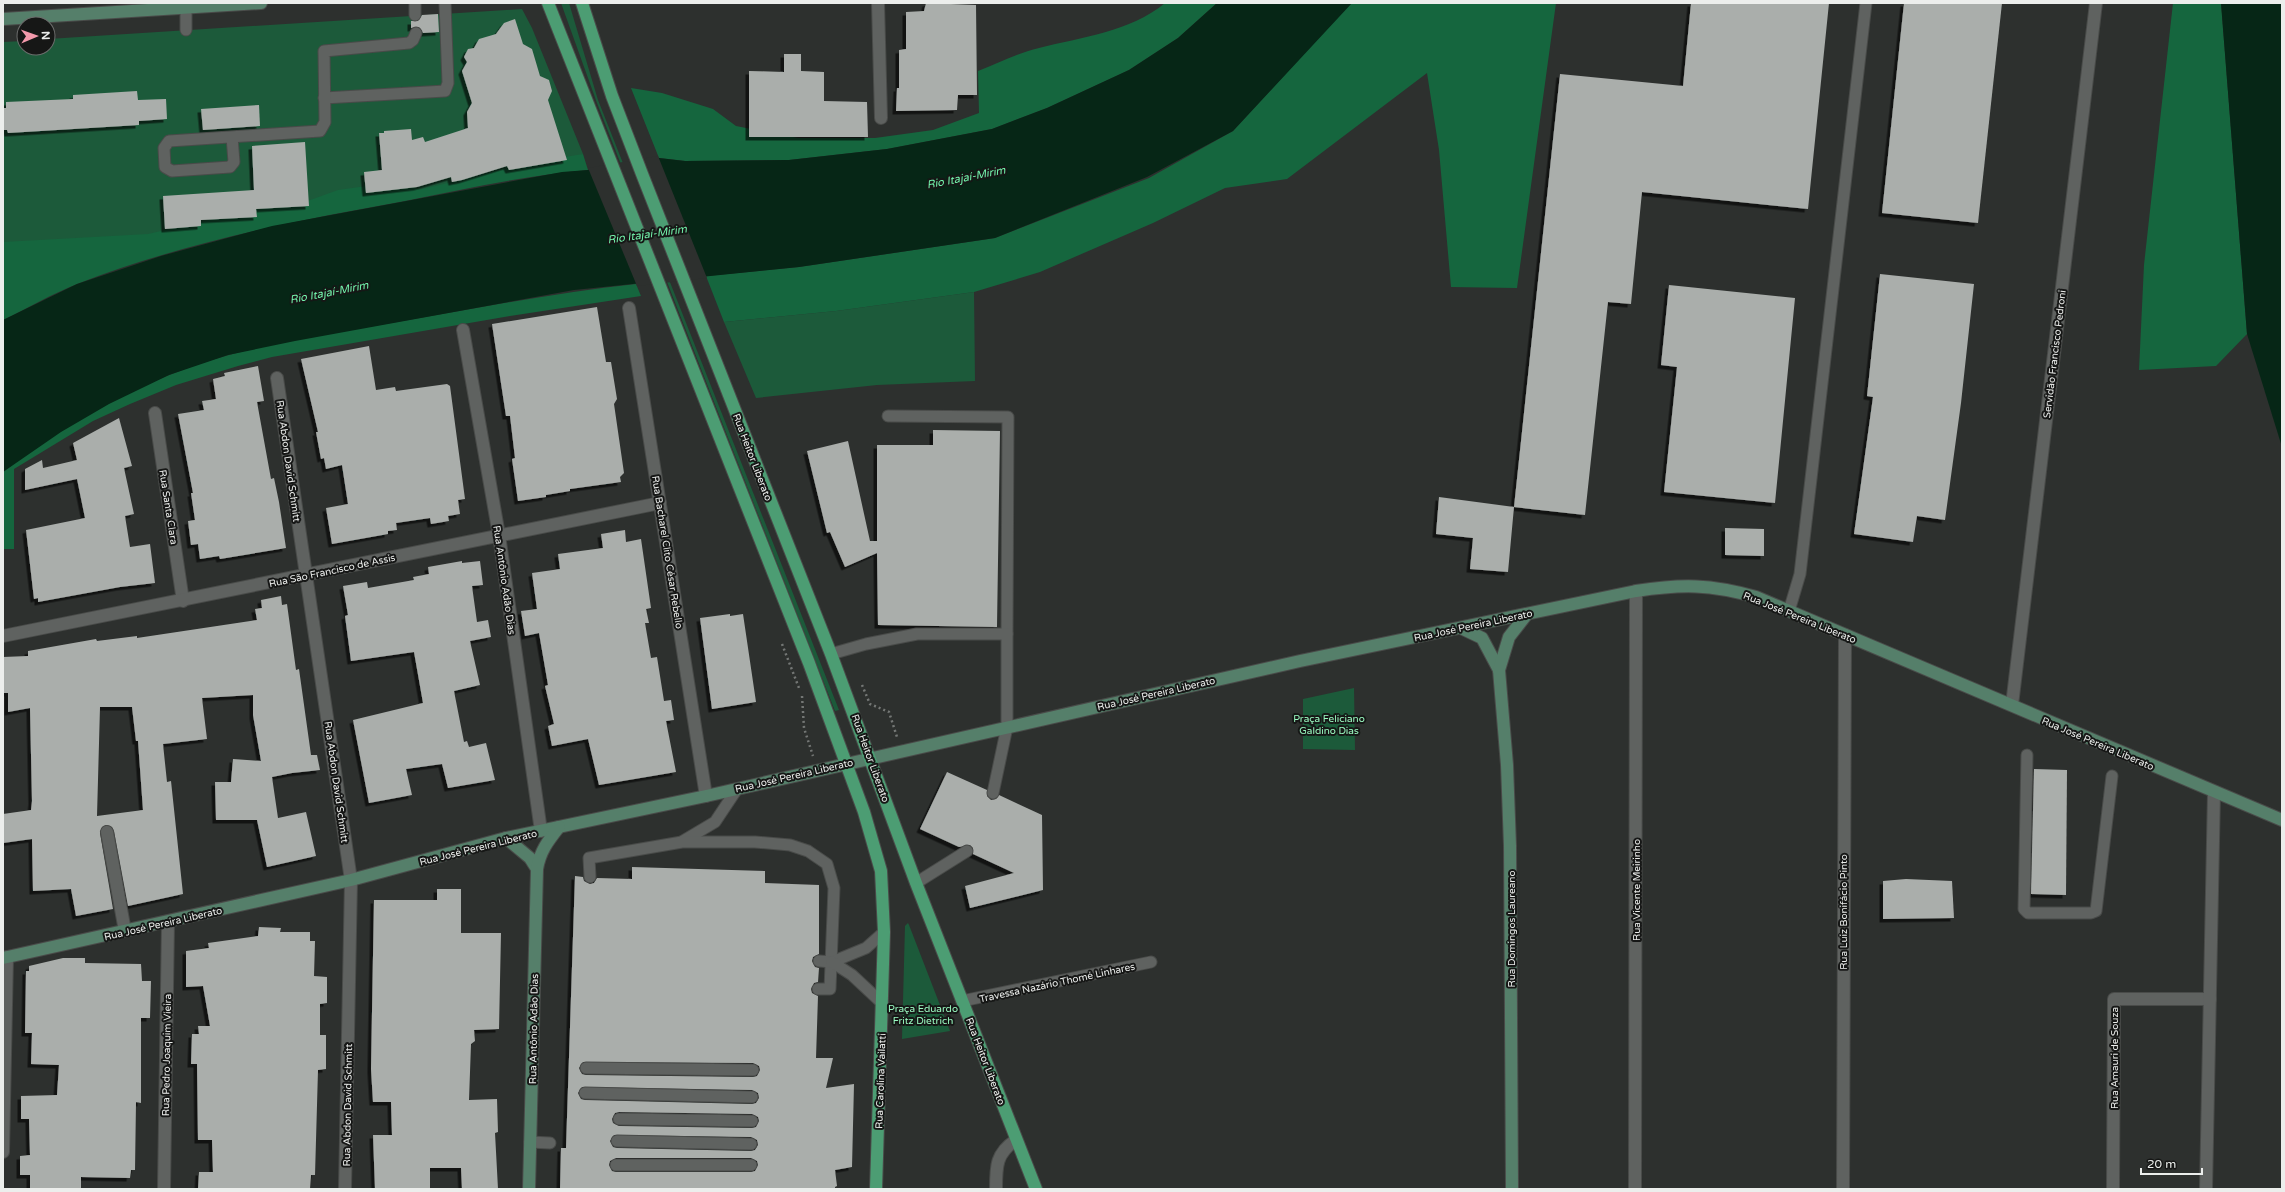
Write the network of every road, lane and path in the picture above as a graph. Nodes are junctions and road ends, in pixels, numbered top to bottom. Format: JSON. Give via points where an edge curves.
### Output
{"nodes":[{"id":1,"x":260,"y":3,"type":"edge"},
{"id":2,"x":415,"y":3,"type":"edge"},
{"id":3,"x":445,"y":3,"type":"edge"},
{"id":4,"x":548,"y":3,"type":"edge"},
{"id":5,"x":582,"y":3,"type":"edge"},
{"id":6,"x":878,"y":3,"type":"edge"},
{"id":7,"x":1866,"y":3,"type":"edge"},
{"id":8,"x":2096,"y":3,"type":"edge"},
{"id":9,"x":186,"y":8,"type":"junction"},
{"id":10,"x":415,"y":15,"type":"dead end"},
{"id":11,"x":3,"y":19,"type":"edge"},
{"id":12,"x":186,"y":30,"type":"dead end"},
{"id":13,"x":416,"y":34,"type":"dead end"},
{"id":14,"x":324,"y":98,"type":"junction"},
{"id":15,"x":881,"y":118,"type":"dead end"},
{"id":16,"x":232,"y":137,"type":"junction"},
{"id":17,"x":629,"y":308,"type":"dead end"},
{"id":18,"x":463,"y":330,"type":"dead end"},
{"id":19,"x":277,"y":378,"type":"dead end"},
{"id":20,"x":155,"y":413,"type":"dead end"},
{"id":21,"x":888,"y":416,"type":"dead end"},
{"id":22,"x":660,"y":503,"type":"junction"},
{"id":23,"x":499,"y":535,"type":"junction"},
{"id":24,"x":306,"y":576,"type":"junction"},
{"id":25,"x":1636,"y":591,"type":"junction"},
{"id":26,"x":183,"y":600,"type":"junction"},
{"id":27,"x":1788,"y":611,"type":"junction"},
{"id":28,"x":1527,"y":614,"type":"junction"},
{"id":29,"x":1461,"y":628,"type":"junction"},
{"id":30,"x":1007,"y":634,"type":"junction"},
{"id":31,"x":1845,"y":635,"type":"junction"},
{"id":32,"x":3,"y":636,"type":"edge"},
{"id":33,"x":831,"y":654,"type":"junction"},
{"id":34,"x":1499,"y":670,"type":"junction"},
{"id":35,"x":870,"y":704,"type":"dead end"},
{"id":36,"x":2012,"y":705,"type":"junction"},
{"id":37,"x":1007,"y":727,"type":"junction"},
{"id":38,"x":804,"y":728,"type":"dead end"},
{"id":39,"x":902,"y":750,"type":"junction"},
{"id":40,"x":2027,"y":755,"type":"dead end"},
{"id":41,"x":871,"y":757,"type":"junction"},
{"id":42,"x":846,"y":763,"type":"junction"},
{"id":43,"x":817,"y":770,"type":"junction"},
{"id":44,"x":2112,"y":776,"type":"dead end"},
{"id":45,"x":737,"y":789,"type":"junction"},
{"id":46,"x":2214,"y":792,"type":"junction"},
{"id":47,"x":993,"y":793,"type":"dead end"},
{"id":48,"x":706,"y":796,"type":"junction"},
{"id":49,"x":2282,"y":820,"type":"edge"},
{"id":50,"x":559,"y":827,"type":"junction"},
{"id":51,"x":541,"y":831,"type":"junction"},
{"id":52,"x":107,"y":832,"type":"dead end"},
{"id":53,"x":506,"y":838,"type":"junction"},
{"id":54,"x":682,"y":842,"type":"junction"},
{"id":55,"x":967,"y":851,"type":"dead end"},
{"id":56,"x":537,"y":869,"type":"junction"},
{"id":57,"x":590,"y":877,"type":"dead end"},
{"id":58,"x":351,"y":880,"type":"junction"},
{"id":59,"x":916,"y":883,"type":"junction"},
{"id":60,"x":168,"y":922,"type":"junction"},
{"id":61,"x":125,"y":931,"type":"junction"},
{"id":62,"x":884,"y":932,"type":"junction"},
{"id":63,"x":5,"y":958,"type":"edge"},
{"id":64,"x":819,"y":961,"type":"dead end"},
{"id":65,"x":832,"y":962,"type":"junction"},
{"id":66,"x":1151,"y":962,"type":"dead end"},
{"id":67,"x":818,"y":989,"type":"dead end"},
{"id":68,"x":2210,"y":999,"type":"junction"},
{"id":69,"x":962,"y":1002,"type":"junction"},
{"id":70,"x":882,"y":1003,"type":"junction"},
{"id":71,"x":586,"y":1068,"type":"dead end"},
{"id":72,"x":753,"y":1070,"type":"dead end"},
{"id":73,"x":585,"y":1092,"type":"dead end"},
{"id":74,"x":752,"y":1097,"type":"dead end"},
{"id":75,"x":619,"y":1119,"type":"dead end"},
{"id":76,"x":752,"y":1121,"type":"dead end"},
{"id":77,"x":1016,"y":1140,"type":"junction"},
{"id":78,"x":617,"y":1141,"type":"dead end"},
{"id":79,"x":530,"y":1142,"type":"junction"},
{"id":80,"x":550,"y":1143,"type":"dead end"},
{"id":81,"x":751,"y":1144,"type":"dead end"},
{"id":82,"x":3,"y":1152,"type":"edge"},
{"id":83,"x":616,"y":1165,"type":"dead end"},
{"id":84,"x":751,"y":1165,"type":"dead end"},
{"id":85,"x":164,"y":1189,"type":"edge"},
{"id":86,"x":345,"y":1189,"type":"edge"},
{"id":87,"x":529,"y":1189,"type":"edge"},
{"id":88,"x":876,"y":1189,"type":"edge"},
{"id":89,"x":996,"y":1189,"type":"edge"},
{"id":90,"x":1036,"y":1189,"type":"edge"},
{"id":91,"x":1512,"y":1189,"type":"edge"},
{"id":92,"x":1635,"y":1189,"type":"edge"},
{"id":93,"x":1843,"y":1189,"type":"edge"},
{"id":94,"x":2113,"y":1189,"type":"edge"},
{"id":95,"x":2206,"y":1189,"type":"edge"}],
"edges":[{"from":1,"to":9,"type":"main road"},
{"from":2,"to":10,"type":"lane"},
{"from":3,"to":14,"type":"lane","via":[[448,83],[445,91]]},
{"from":4,"to":42,"type":"main road","via":[[682,337]]},
{"from":5,"to":33,"type":"main road","name":"Rua Heitor Liberato","via":[[612,96]]},
{"from":6,"to":15,"type":"street"},
{"from":7,"to":27,"type":"lane","via":[[1802,561]]},
{"from":8,"to":36,"type":"street","name":"Servidão Francisco Pedroni"},
{"from":9,"to":11,"type":"main road"},
{"from":9,"to":12,"type":"lane"},
{"from":13,"to":14,"type":"lane","via":[[409,43],[325,50]]},
{"from":14,"to":16,"type":"lane","via":[[325,122],[320,131]]},
{"from":16,"to":16,"type":"lane","via":[[234,162],[227,168],[169,171],[165,167],[164,148],[169,141]]},
{"from":17,"to":22,"type":"street","name":"Rua Bacharel Clito César Rebello"},
{"from":18,"to":23,"type":"street","name":"Rua Antônio Adão Dias"},
{"from":19,"to":24,"type":"street","name":"Rua Abdon David Schmitt"},
{"from":20,"to":26,"type":"street","name":"Rua Santa Clara"},
{"from":21,"to":30,"type":"lane","via":[[1008,417]]},
{"from":22,"to":23,"type":"street","name":"Rua São Francisco de Assis"},
{"from":22,"to":48,"type":"street","name":"Rua Bacharel Clito César Rebello"},
{"from":23,"to":24,"type":"street","name":"Rua São Francisco de Assis"},
{"from":23,"to":51,"type":"street","name":"Rua Antônio Adão Dias"},
{"from":24,"to":26,"type":"street","name":"Rua São Francisco de Assis"},
{"from":24,"to":58,"type":"street","name":"Rua Abdon David Schmitt"},
{"from":25,"to":27,"type":"main road","name":"Rua José Pereira Liberato","via":[[1685,585],[1707,586],[1756,597]]},
{"from":25,"to":28,"type":"main road","name":"Rua José Pereira Liberato"},
{"from":25,"to":92,"type":"street","name":"Rua Vicente Meirinho"},
{"from":26,"to":32,"type":"street","name":"Rua São Francisco de Assis"},
{"from":27,"to":31,"type":"main road","name":"Rua José Pereira Liberato"},
{"from":28,"to":29,"type":"main road","name":"Rua José Pereira Liberato"},
{"from":28,"to":34,"type":"main road","name":"Rua Domingos Laureano","via":[[1508,637]]},
{"from":29,"to":34,"type":"main road","name":"Rua Domingos Laureano","via":[[1482,638]]},
{"from":29,"to":37,"type":"main road","name":"Rua José Pereira Liberato","via":[[1300,660]]},
{"from":30,"to":33,"type":"lane","via":[[917,634]]},
{"from":30,"to":37,"type":"lane"},
{"from":31,"to":36,"type":"main road","name":"Rua José Pereira Liberato"},
{"from":31,"to":93,"type":"street","name":"Rua Luiz Bonifácio Pinto"},
{"from":33,"to":41,"type":"main road","name":"Rua Heitor Liberato"},
{"from":34,"to":91,"type":"main road","name":"Rua Domingos Laureano","via":[[1507,765],[1510,846]]},
{"from":35,"to":39,"type":"path","via":[[889,712]]},
{"from":36,"to":46,"type":"main road","name":"Rua José Pereira Liberato"},
{"from":37,"to":39,"type":"main road","name":"Rua José Pereira Liberato"},
{"from":37,"to":47,"type":"lane"},
{"from":38,"to":43,"type":"path"},
{"from":39,"to":41,"type":"main road","name":"Rua José Pereira Liberato"},
{"from":40,"to":44,"type":"lane","via":[[2024,909],[2028,913],[2096,910]]},
{"from":41,"to":42,"type":"main road","name":"Rua José Pereira Liberato"},
{"from":41,"to":59,"type":"main road","name":"Rua Heitor Liberato"},
{"from":42,"to":43,"type":"main road","name":"Rua José Pereira Liberato"},
{"from":42,"to":62,"type":"main road","name":"Rua Carolina Vailatti","via":[[864,812],[881,871]]},
{"from":43,"to":45,"type":"main road","name":"Rua José Pereira Liberato"},
{"from":45,"to":48,"type":"main road","name":"Rua José Pereira Liberato"},
{"from":45,"to":54,"type":"lane","via":[[715,822]]},
{"from":46,"to":49,"type":"main road","name":"Rua José Pereira Liberato"},
{"from":46,"to":68,"type":"street"},
{"from":48,"to":50,"type":"main road","name":"Rua José Pereira Liberato"},
{"from":50,"to":51,"type":"main road","name":"Rua José Pereira Liberato"},
{"from":50,"to":56,"type":"main road","name":"Rua Antônio Adão Dias","via":[[539,856]]},
{"from":51,"to":53,"type":"main road","name":"Rua José Pereira Liberato"},
{"from":52,"to":61,"type":"street"},
{"from":53,"to":56,"type":"main road","via":[[530,858]]},
{"from":53,"to":58,"type":"main road","name":"Rua José Pereira Liberato"},
{"from":54,"to":57,"type":"lane","via":[[589,858]]},
{"from":54,"to":65,"type":"lane","via":[[755,842],[790,845],[808,851],[827,864],[834,888]]},
{"from":55,"to":59,"type":"lane"},
{"from":56,"to":79,"type":"main road","name":"Rua Antônio Adão Dias"},
{"from":58,"to":60,"type":"main road","name":"Rua José Pereira Liberato"},
{"from":58,"to":86,"type":"street","name":"Rua Abdon David Schmitt"},
{"from":59,"to":69,"type":"main road","name":"Rua Heitor Liberato"},
{"from":60,"to":61,"type":"main road","name":"Rua José Pereira Liberato"},
{"from":60,"to":85,"type":"street","name":"Rua Pedro Joaquim Vieira"},
{"from":61,"to":63,"type":"main road","name":"Rua José Pereira Liberato"},
{"from":62,"to":65,"type":"lane","via":[[866,948]]},
{"from":62,"to":70,"type":"main road","name":"Rua Carolina Vailatti"},
{"from":63,"to":82,"type":"street"},
{"from":64,"to":65,"type":"lane"},
{"from":65,"to":67,"type":"lane","via":[[830,990]]},
{"from":65,"to":70,"type":"lane","via":[[852,975]]},
{"from":66,"to":69,"type":"lane","name":"Travessa Nazário Thomé Linhares"},
{"from":68,"to":94,"type":"street","name":"Rua Amauri de Souza","via":[[2114,999]]},
{"from":68,"to":95,"type":"street"},
{"from":69,"to":77,"type":"main road","name":"Rua Heitor Liberato"},
{"from":70,"to":88,"type":"main road","name":"Rua Carolina Vailatti"},
{"from":71,"to":72,"type":"lane"},
{"from":73,"to":74,"type":"lane"},
{"from":75,"to":76,"type":"lane"},
{"from":77,"to":89,"type":"street","via":[[1005,1147],[996,1166]]},
{"from":77,"to":90,"type":"main road","name":"Rua Heitor Liberato"},
{"from":78,"to":81,"type":"lane"},
{"from":79,"to":80,"type":"lane"},
{"from":79,"to":87,"type":"main road","name":"Rua Antônio Adão Dias"},
{"from":83,"to":84,"type":"lane"}]}
